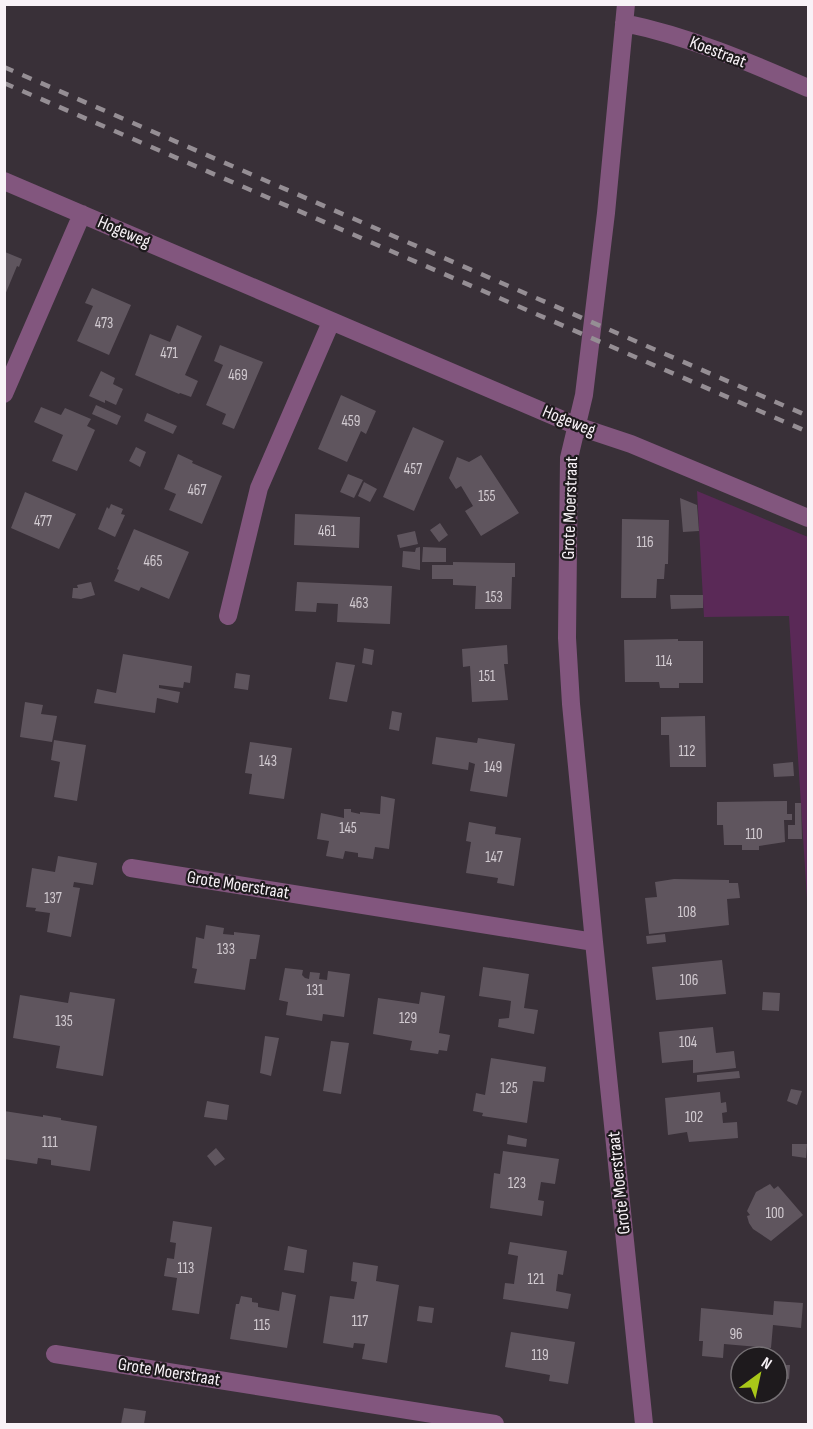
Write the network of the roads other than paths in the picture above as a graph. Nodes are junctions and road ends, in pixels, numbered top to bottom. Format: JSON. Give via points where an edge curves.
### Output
{"nodes":[{"id":1,"x":625,"y":14,"type":"edge"},
{"id":2,"x":808,"y":88,"type":"edge"},
{"id":3,"x":4,"y":181,"type":"edge"},
{"id":4,"x":82,"y":214,"type":"junction"},
{"id":5,"x":331,"y":322,"type":"junction"},
{"id":6,"x":4,"y":394,"type":"edge"},
{"id":7,"x":577,"y":426,"type":"junction"},
{"id":8,"x":808,"y":518,"type":"edge"},
{"id":9,"x":228,"y":616,"type":"dead end"},
{"id":10,"x":131,"y":868,"type":"dead end"},
{"id":11,"x":594,"y":942,"type":"junction"},
{"id":12,"x":55,"y":1354,"type":"dead end"},
{"id":13,"x":495,"y":1425,"type":"edge"},
{"id":14,"x":644,"y":1425,"type":"edge"}],
"edges":[{"from":1,"to":2,"type":"street","name":"Koestraat","via":[[651,28]]},
{"from":1,"to":7,"type":"street","name":"Grote Moerstraat","via":[[602,246]]},
{"from":3,"to":4,"type":"street","name":"Hogeweg"},
{"from":4,"to":5,"type":"street","name":"Hogeweg"},
{"from":4,"to":6,"type":"street","name":"Hogeweg"},
{"from":5,"to":7,"type":"street","name":"Hogeweg"},
{"from":5,"to":9,"type":"street","via":[[259,488]]},
{"from":7,"to":8,"type":"street","name":"Hogeweg","via":[[631,444]]},
{"from":7,"to":11,"type":"street","name":"Grote Moerstraat","via":[[570,458],[567,638]]},
{"from":10,"to":11,"type":"street","name":"Grote Moerstraat"},
{"from":11,"to":14,"type":"street","name":"Grote Moerstraat"},
{"from":12,"to":13,"type":"street","name":"Grote Moerstraat"}]}
